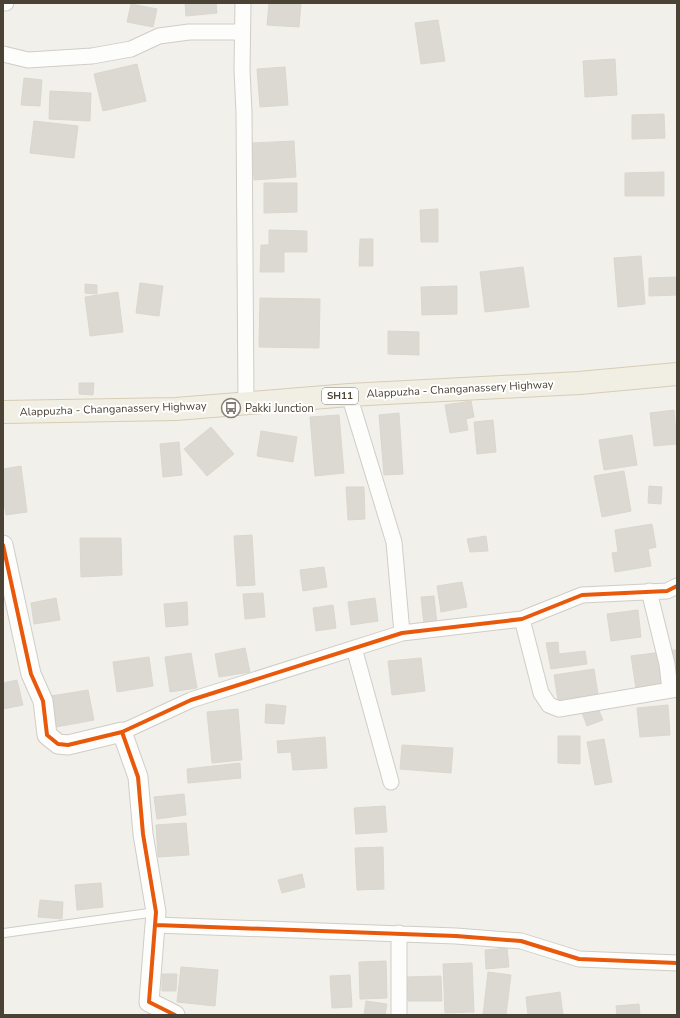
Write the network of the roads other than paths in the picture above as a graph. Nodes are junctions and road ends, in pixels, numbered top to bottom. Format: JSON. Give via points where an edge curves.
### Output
{"nodes":[{"id":1,"x":242,"y":3,"type":"edge"},
{"id":2,"x":242,"y":32,"type":"junction"},
{"id":3,"x":3,"y":54,"type":"edge"},
{"id":4,"x":677,"y":374,"type":"edge"},
{"id":5,"x":349,"y":395,"type":"junction"},
{"id":6,"x":246,"y":403,"type":"junction"},
{"id":7,"x":3,"y":412,"type":"edge"},
{"id":8,"x":3,"y":545,"type":"edge"},
{"id":9,"x":677,"y":586,"type":"edge"},
{"id":10,"x":649,"y":592,"type":"junction"},
{"id":11,"x":522,"y":619,"type":"junction"},
{"id":12,"x":402,"y":633,"type":"junction"},
{"id":13,"x":354,"y":648,"type":"junction"},
{"id":14,"x":673,"y":690,"type":"edge"},
{"id":15,"x":122,"y":732,"type":"junction"},
{"id":16,"x":391,"y":782,"type":"dead end"},
{"id":17,"x":156,"y":919,"type":"junction"},
{"id":18,"x":4,"y":933,"type":"dead end"},
{"id":19,"x":399,"y":933,"type":"junction"},
{"id":20,"x":677,"y":963,"type":"edge"},
{"id":21,"x":175,"y":1015,"type":"edge"},
{"id":22,"x":399,"y":1015,"type":"edge"}],
"edges":[{"from":1,"to":2,"type":"street"},
{"from":2,"to":3,"type":"street","via":[[189,32],[159,36],[131,49],[92,56],[28,60]]},
{"from":2,"to":6,"type":"street"},
{"from":4,"to":5,"type":"main road","name":"Alappuzha - Changanassery Highway","number":"SH11","via":[[579,383]]},
{"from":5,"to":6,"type":"main road","name":"Alappuzha - Changanassery Highway","number":"SH11"},
{"from":5,"to":12,"type":"street","via":[[394,542]]},
{"from":6,"to":7,"type":"main road","name":"Alappuzha - Changanassery Highway","number":"SH11","via":[[176,409]]},
{"from":8,"to":15,"type":"street","via":[[32,674],[43,701],[47,735],[58,744],[68,744]]},
{"from":9,"to":10,"type":"street","via":[[666,591]]},
{"from":10,"to":11,"type":"street","via":[[582,595]]},
{"from":10,"to":14,"type":"street"},
{"from":11,"to":12,"type":"street"},
{"from":11,"to":14,"type":"street","via":[[541,693],[549,705],[559,709]]},
{"from":12,"to":13,"type":"street"},
{"from":13,"to":15,"type":"street","via":[[191,700]]},
{"from":13,"to":16,"type":"street"},
{"from":15,"to":17,"type":"street","via":[[138,777],[143,834]]},
{"from":17,"to":18,"type":"lane"},
{"from":17,"to":19,"type":"street"},
{"from":17,"to":21,"type":"street","via":[[149,1002]]},
{"from":19,"to":20,"type":"street","via":[[521,941],[579,959]]},
{"from":19,"to":22,"type":"street"}]}
